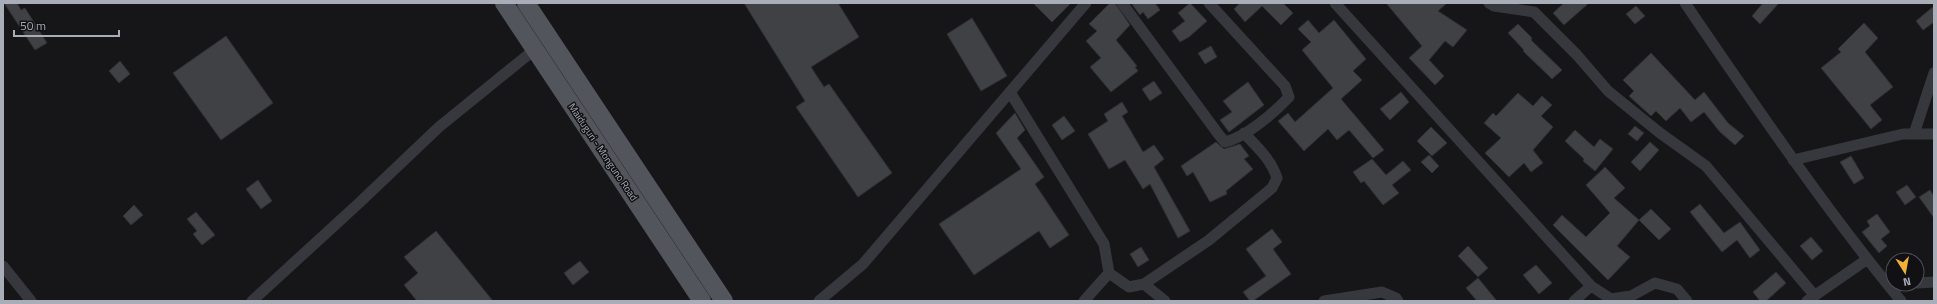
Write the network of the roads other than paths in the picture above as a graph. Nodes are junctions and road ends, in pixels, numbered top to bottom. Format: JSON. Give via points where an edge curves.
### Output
{"nodes":[{"id":1,"x":504,"y":3,"type":"edge"},
{"id":2,"x":526,"y":3,"type":"edge"},
{"id":3,"x":1086,"y":3,"type":"edge"},
{"id":4,"x":1122,"y":3,"type":"edge"},
{"id":5,"x":1209,"y":3,"type":"edge"},
{"id":6,"x":1335,"y":3,"type":"edge"},
{"id":7,"x":1489,"y":3,"type":"edge"},
{"id":8,"x":1685,"y":3,"type":"edge"},
{"id":9,"x":534,"y":50,"type":"junction"},
{"id":10,"x":1934,"y":73,"type":"edge"},
{"id":11,"x":1010,"y":92,"type":"junction"},
{"id":12,"x":1244,"y":133,"type":"junction"},
{"id":13,"x":1914,"y":134,"type":"junction"},
{"id":14,"x":1934,"y":134,"type":"edge"},
{"id":15,"x":1793,"y":160,"type":"junction"},
{"id":16,"x":1866,"y":260,"type":"junction"},
{"id":17,"x":3,"y":266,"type":"edge"},
{"id":18,"x":1109,"y":273,"type":"junction"},
{"id":19,"x":1885,"y":279,"type":"edge"},
{"id":20,"x":1144,"y":284,"type":"junction"},
{"id":21,"x":1591,"y":286,"type":"junction"},
{"id":22,"x":1895,"y":292,"type":"edge"},
{"id":23,"x":1811,"y":298,"type":"edge"},
{"id":24,"x":1353,"y":299,"type":"edge"},
{"id":25,"x":30,"y":301,"type":"edge"},
{"id":26,"x":252,"y":301,"type":"edge"},
{"id":27,"x":702,"y":301,"type":"edge"},
{"id":28,"x":724,"y":301,"type":"edge"},
{"id":29,"x":819,"y":301,"type":"edge"},
{"id":30,"x":1084,"y":301,"type":"edge"},
{"id":31,"x":1165,"y":301,"type":"edge"},
{"id":32,"x":1324,"y":301,"type":"edge"},
{"id":33,"x":1398,"y":301,"type":"edge"},
{"id":34,"x":1574,"y":301,"type":"edge"},
{"id":35,"x":1688,"y":301,"type":"edge"},
{"id":36,"x":1900,"y":301,"type":"edge"}],
"edges":[{"from":1,"to":9,"type":"main road","name":"Maiduguri - Monguno Road"},
{"from":2,"to":28,"type":"main road","name":"Maiduguri - Monguno Road"},
{"from":3,"to":11,"type":"street"},
{"from":4,"to":12,"type":"street","via":[[1219,136],[1225,142]]},
{"from":5,"to":12,"type":"street","via":[[1285,86],[1289,97],[1279,108]]},
{"from":6,"to":21,"type":"street"},
{"from":7,"to":23,"type":"street","via":[[1534,12],[1608,91],[1706,166]]},
{"from":8,"to":15,"type":"street"},
{"from":9,"to":26,"type":"street","via":[[439,127]]},
{"from":9,"to":27,"type":"main road","name":"Maiduguri - Monguno Road"},
{"from":10,"to":13,"type":"street"},
{"from":11,"to":18,"type":"street","via":[[1104,244]]},
{"from":11,"to":29,"type":"street","via":[[863,264]]},
{"from":12,"to":20,"type":"street","via":[[1274,167],[1277,178],[1272,188],[1209,240]]},
{"from":13,"to":14,"type":"street"},
{"from":13,"to":15,"type":"street","via":[[1903,134]]},
{"from":15,"to":16,"type":"street"},
{"from":16,"to":19,"type":"street"},
{"from":16,"to":23,"type":"street"},
{"from":17,"to":25,"type":"street"},
{"from":18,"to":20,"type":"street","via":[[1129,287]]},
{"from":18,"to":30,"type":"street"},
{"from":20,"to":31,"type":"street"},
{"from":21,"to":34,"type":"street"},
{"from":21,"to":35,"type":"street","via":[[1611,299],[1631,296],[1655,283],[1677,289]]},
{"from":22,"to":36,"type":"street"},
{"from":24,"to":32,"type":"street"},
{"from":24,"to":33,"type":"street","via":[[1382,292]]}]}
